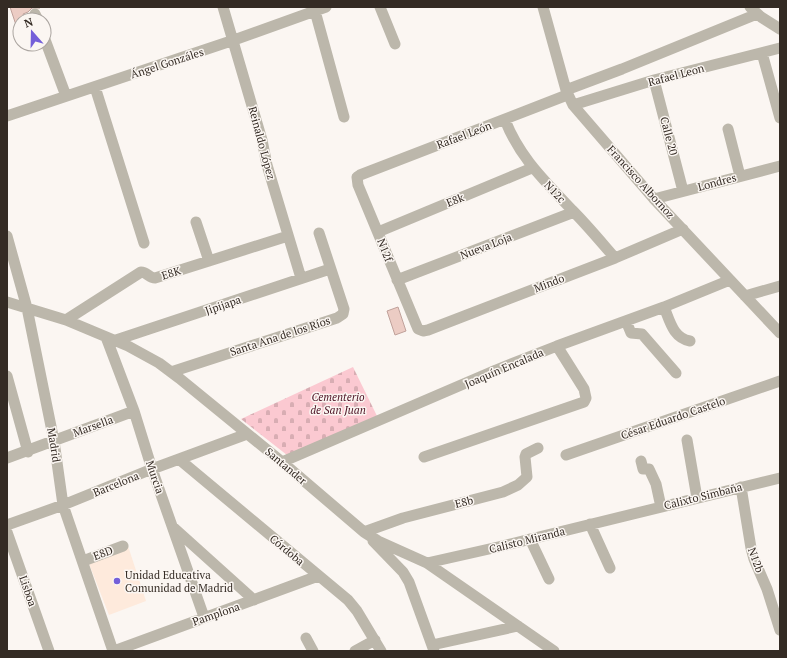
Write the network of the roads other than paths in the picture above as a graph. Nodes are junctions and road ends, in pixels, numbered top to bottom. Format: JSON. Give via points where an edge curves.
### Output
{"nodes":[{"id":1,"x":223,"y":7,"type":"edge"},
{"id":2,"x":326,"y":7,"type":"edge"},
{"id":3,"x":380,"y":7,"type":"edge"},
{"id":4,"x":543,"y":7,"type":"edge"},
{"id":5,"x":753,"y":10,"type":"edge"},
{"id":6,"x":315,"y":11,"type":"junction"},
{"id":7,"x":780,"y":29,"type":"edge"},
{"id":8,"x":234,"y":40,"type":"junction"},
{"id":9,"x":395,"y":44,"type":"dead end"},
{"id":10,"x":780,"y":48,"type":"edge"},
{"id":11,"x":50,"y":52,"type":"edge"},
{"id":12,"x":762,"y":53,"type":"junction"},
{"id":13,"x":654,"y":80,"type":"junction"},
{"id":14,"x":95,"y":87,"type":"junction"},
{"id":15,"x":566,"y":93,"type":"junction"},
{"id":16,"x":66,"y":96,"type":"junction"},
{"id":17,"x":573,"y":105,"type":"junction"},
{"id":18,"x":7,"y":116,"type":"edge"},
{"id":19,"x":344,"y":117,"type":"dead end"},
{"id":20,"x":780,"y":118,"type":"edge"},
{"id":21,"x":505,"y":120,"type":"junction"},
{"id":22,"x":728,"y":129,"type":"dead end"},
{"id":23,"x":780,"y":166,"type":"edge"},
{"id":24,"x":532,"y":168,"type":"junction"},
{"id":25,"x":360,"y":175,"type":"joint"},
{"id":26,"x":740,"y":176,"type":"junction"},
{"id":27,"x":683,"y":191,"type":"junction"},
{"id":28,"x":654,"y":199,"type":"junction"},
{"id":29,"x":574,"y":212,"type":"junction"},
{"id":30,"x":196,"y":222,"type":"dead end"},
{"id":31,"x":683,"y":229,"type":"junction"},
{"id":32,"x":378,"y":232,"type":"junction"},
{"id":33,"x":319,"y":233,"type":"dead end"},
{"id":34,"x":7,"y":236,"type":"edge"},
{"id":35,"x":288,"y":236,"type":"junction"},
{"id":36,"x":144,"y":243,"type":"dead end"},
{"id":37,"x":615,"y":258,"type":"junction"},
{"id":38,"x":209,"y":261,"type":"junction"},
{"id":39,"x":330,"y":269,"type":"junction"},
{"id":40,"x":301,"y":278,"type":"junction"},
{"id":41,"x":397,"y":280,"type":"junction"},
{"id":42,"x":730,"y":280,"type":"junction"},
{"id":43,"x":780,"y":286,"type":"edge"},
{"id":44,"x":745,"y":296,"type":"junction"},
{"id":45,"x":7,"y":302,"type":"edge"},
{"id":46,"x":664,"y":307,"type":"junction"},
{"id":47,"x":27,"y":308,"type":"junction"},
{"id":48,"x":66,"y":320,"type":"junction"},
{"id":49,"x":626,"y":321,"type":"junction"},
{"id":50,"x":416,"y":326,"type":"joint"},
{"id":51,"x":780,"y":333,"type":"edge"},
{"id":52,"x":111,"y":339,"type":"junction"},
{"id":53,"x":690,"y":341,"type":"dead end"},
{"id":54,"x":558,"y":346,"type":"junction"},
{"id":55,"x":171,"y":372,"type":"junction"},
{"id":56,"x":676,"y":373,"type":"dead end"},
{"id":57,"x":7,"y":376,"type":"edge"},
{"id":58,"x":780,"y":382,"type":"edge"},
{"id":59,"x":134,"y":411,"type":"junction"},
{"id":60,"x":247,"y":434,"type":"junction"},
{"id":61,"x":687,"y":440,"type":"dead end"},
{"id":62,"x":54,"y":441,"type":"junction"},
{"id":63,"x":538,"y":448,"type":"dead end"},
{"id":64,"x":28,"y":452,"type":"junction"},
{"id":65,"x":566,"y":455,"type":"dead end"},
{"id":66,"x":424,"y":457,"type":"dead end"},
{"id":67,"x":7,"y":458,"type":"edge"},
{"id":68,"x":180,"y":460,"type":"junction"},
{"id":69,"x":640,"y":461,"type":"dead end"},
{"id":70,"x":282,"y":462,"type":"junction"},
{"id":71,"x":152,"y":470,"type":"junction"},
{"id":72,"x":780,"y":478,"type":"edge"},
{"id":73,"x":741,"y":487,"type":"junction"},
{"id":74,"x":697,"y":498,"type":"junction"},
{"id":75,"x":63,"y":505,"type":"junction"},
{"id":76,"x":661,"y":507,"type":"junction"},
{"id":77,"x":626,"y":515,"type":"joint"},
{"id":78,"x":590,"y":524,"type":"junction"},
{"id":79,"x":7,"y":525,"type":"edge"},
{"id":80,"x":173,"y":528,"type":"junction"},
{"id":81,"x":7,"y":532,"type":"edge"},
{"id":82,"x":366,"y":534,"type":"junction"},
{"id":83,"x":530,"y":539,"type":"junction"},
{"id":84,"x":123,"y":546,"type":"dead end"},
{"id":85,"x":83,"y":561,"type":"junction"},
{"id":86,"x":427,"y":563,"type":"junction"},
{"id":87,"x":610,"y":568,"type":"dead end"},
{"id":88,"x":318,"y":576,"type":"junction"},
{"id":89,"x":549,"y":579,"type":"dead end"},
{"id":90,"x":254,"y":600,"type":"junction"},
{"id":91,"x":204,"y":617,"type":"junction"},
{"id":92,"x":518,"y":626,"type":"junction"},
{"id":93,"x":780,"y":630,"type":"edge"},
{"id":94,"x":306,"y":638,"type":"dead end"},
{"id":95,"x":375,"y":640,"type":"junction"},
{"id":96,"x":433,"y":648,"type":"edge"},
{"id":97,"x":48,"y":651,"type":"edge"},
{"id":98,"x":113,"y":651,"type":"edge"},
{"id":99,"x":313,"y":651,"type":"edge"},
{"id":100,"x":355,"y":651,"type":"edge"},
{"id":101,"x":381,"y":651,"type":"edge"},
{"id":102,"x":554,"y":651,"type":"edge"}],
"edges":[{"from":1,"to":8,"type":"street","name":"Reinaldo López"},
{"from":2,"to":6,"type":"street","name":"Ángel Gonzáles"},
{"from":3,"to":9,"type":"street"},
{"from":4,"to":15,"type":"street","name":"Francisco Albornoz"},
{"from":5,"to":7,"type":"street"},
{"from":5,"to":15,"type":"street","name":"Rafael León"},
{"from":6,"to":8,"type":"street","name":"Ángel Gonzáles"},
{"from":6,"to":19,"type":"street"},
{"from":8,"to":14,"type":"street","name":"Ángel Gonzáles"},
{"from":8,"to":35,"type":"street","name":"Reinaldo López"},
{"from":10,"to":12,"type":"street","name":"Rafael Leon"},
{"from":11,"to":16,"type":"street"},
{"from":12,"to":13,"type":"street","name":"Rafael Leon"},
{"from":12,"to":20,"type":"street"},
{"from":13,"to":17,"type":"street","name":"Rafael Leon"},
{"from":13,"to":27,"type":"street","name":"Calle 20"},
{"from":14,"to":16,"type":"street","name":"Ángel Gonzáles"},
{"from":14,"to":36,"type":"street"},
{"from":15,"to":17,"type":"street","name":"Francisco Albornoz"},
{"from":15,"to":21,"type":"street","name":"Rafael León"},
{"from":16,"to":18,"type":"street","name":"Ángel Gonzáles"},
{"from":17,"to":28,"type":"street","name":"Francisco Albornoz"},
{"from":21,"to":24,"type":"street","name":"N12c"},
{"from":21,"to":25,"type":"street","name":"Rafael León"},
{"from":22,"to":26,"type":"street"},
{"from":23,"to":26,"type":"street","name":"Londres"},
{"from":24,"to":29,"type":"street","name":"N12c"},
{"from":24,"to":32,"type":"street","name":"E8k"},
{"from":25,"to":32,"type":"street","name":"N12f","via":[[357,177],[358,185]]},
{"from":26,"to":27,"type":"street","name":"Londres"},
{"from":27,"to":28,"type":"street","name":"Londres"},
{"from":28,"to":31,"type":"street","name":"Francisco Albornoz"},
{"from":29,"to":37,"type":"street","name":"N12c"},
{"from":29,"to":41,"type":"street","name":"Nueva Loja"},
{"from":30,"to":38,"type":"street"},
{"from":31,"to":37,"type":"street","name":"Mindo"},
{"from":31,"to":42,"type":"street","name":"Francisco Albornoz"},
{"from":32,"to":41,"type":"street","name":"N12f"},
{"from":33,"to":39,"type":"street","name":"Santa Ana de los Ríos"},
{"from":34,"to":47,"type":"street","name":"Madrid"},
{"from":35,"to":38,"type":"street","name":"E8K"},
{"from":35,"to":40,"type":"street","name":"Reinaldo López"},
{"from":37,"to":50,"type":"street","name":"Mindo","via":[[428,330],[420,331]]},
{"from":38,"to":48,"type":"street","name":"E8K","via":[[155,278],[141,272]]},
{"from":39,"to":40,"type":"street","name":"Jipijapa"},
{"from":39,"to":55,"type":"street","name":"Santa Ana de los Ríos","via":[[344,309],[341,316]]},
{"from":40,"to":52,"type":"street","name":"Jipijapa"},
{"from":41,"to":50,"type":"street","name":"N12f"},
{"from":42,"to":44,"type":"street","name":"Francisco Albornoz"},
{"from":42,"to":46,"type":"street","name":"Joaquín Encalada"},
{"from":43,"to":44,"type":"street"},
{"from":44,"to":51,"type":"street","name":"Francisco Albornoz"},
{"from":45,"to":47,"type":"street","name":"Santander"},
{"from":46,"to":49,"type":"street","name":"Joaquín Encalada"},
{"from":46,"to":53,"type":"street","via":[[676,335]]},
{"from":47,"to":48,"type":"street","name":"Santander"},
{"from":47,"to":62,"type":"street","name":"Madrid"},
{"from":48,"to":52,"type":"street","name":"Santander"},
{"from":49,"to":54,"type":"street","name":"Joaquín Encalada"},
{"from":49,"to":56,"type":"street","via":[[632,333],[642,334]]},
{"from":52,"to":55,"type":"street","name":"Santander","via":[[142,353]]},
{"from":52,"to":59,"type":"street","name":"Murcia"},
{"from":54,"to":66,"type":"street","via":[[584,389],[584,402]]},
{"from":54,"to":70,"type":"street","name":"Joaquín Encalada"},
{"from":55,"to":60,"type":"street","name":"Santander"},
{"from":57,"to":64,"type":"street"},
{"from":58,"to":65,"type":"street","name":"César Eduardo Castelo"},
{"from":59,"to":62,"type":"street","name":"Marsella"},
{"from":59,"to":71,"type":"street","name":"Murcia"},
{"from":60,"to":68,"type":"street","name":"Barcelona"},
{"from":60,"to":70,"type":"street","name":"Santander"},
{"from":61,"to":74,"type":"street"},
{"from":62,"to":64,"type":"street","name":"Marsella"},
{"from":62,"to":75,"type":"street","name":"Madrid"},
{"from":63,"to":82,"type":"street","name":"E8b","via":[[525,456],[527,476],[522,483],[512,488],[403,518]]},
{"from":64,"to":67,"type":"street","name":"Marsella"},
{"from":68,"to":71,"type":"street","name":"Barcelona"},
{"from":68,"to":88,"type":"street","name":"Córdoba"},
{"from":69,"to":76,"type":"street","via":[[643,469],[652,472]]},
{"from":70,"to":82,"type":"street","name":"Santander"},
{"from":71,"to":75,"type":"street","name":"Barcelona"},
{"from":71,"to":80,"type":"street","name":"Murcia"},
{"from":72,"to":73,"type":"street","name":"Calixto Simbaña"},
{"from":73,"to":74,"type":"street","name":"Calixto Simbaña"},
{"from":73,"to":93,"type":"street","name":"N12b","via":[[751,548]]},
{"from":74,"to":76,"type":"street","name":"Calixto Simbaña"},
{"from":75,"to":79,"type":"street","name":"Barcelona"},
{"from":75,"to":85,"type":"street","name":"Madrid"},
{"from":76,"to":77,"type":"street","name":"Calixto Simbaña"},
{"from":77,"to":78,"type":"street","name":"Calisto Miranda"},
{"from":78,"to":83,"type":"street","name":"Calisto Miranda"},
{"from":78,"to":87,"type":"street"},
{"from":80,"to":90,"type":"street"},
{"from":80,"to":91,"type":"street","name":"Murcia"},
{"from":81,"to":97,"type":"street","name":"Lisboa"},
{"from":82,"to":86,"type":"street","name":"Santander"},
{"from":82,"to":96,"type":"street","via":[[403,572],[409,582]]},
{"from":83,"to":86,"type":"street","name":"Calisto Miranda"},
{"from":83,"to":89,"type":"street"},
{"from":84,"to":85,"type":"street","name":"E8D"},
{"from":85,"to":98,"type":"street","name":"Madrid"},
{"from":86,"to":92,"type":"street","name":"Santander"},
{"from":88,"to":90,"type":"street","name":"Pamplona"},
{"from":88,"to":95,"type":"street","name":"Córdoba","via":[[353,605]]},
{"from":90,"to":91,"type":"street","name":"Pamplona"},
{"from":91,"to":98,"type":"street","name":"Pamplona"},
{"from":92,"to":96,"type":"street"},
{"from":92,"to":102,"type":"street","name":"Santander"},
{"from":94,"to":99,"type":"street"},
{"from":95,"to":100,"type":"street"},
{"from":95,"to":101,"type":"street","name":"Córdoba"}]}
